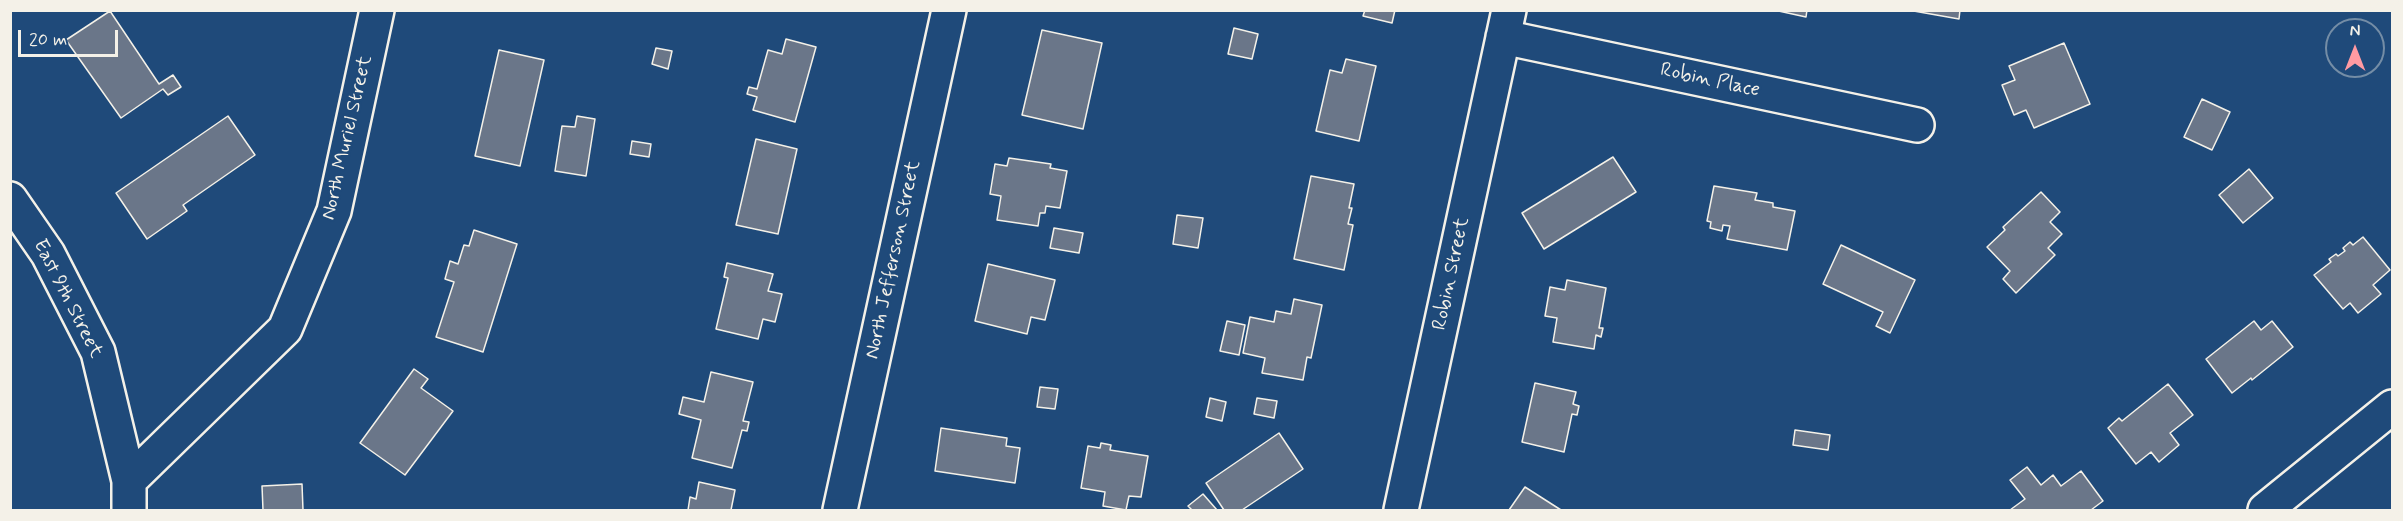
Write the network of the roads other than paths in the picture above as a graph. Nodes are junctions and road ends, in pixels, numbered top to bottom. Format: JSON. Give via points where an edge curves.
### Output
{"nodes":[{"id":1,"x":377,"y":10,"type":"edge"},
{"id":2,"x":948,"y":10,"type":"edge"},
{"id":3,"x":1506,"y":24,"type":"edge"},
{"id":4,"x":1917,"y":125,"type":"dead end"},
{"id":5,"x":10,"y":199,"type":"edge"},
{"id":6,"x":2392,"y":407,"type":"edge"},
{"id":7,"x":129,"y":496,"type":"edge"},
{"id":8,"x":840,"y":510,"type":"edge"},
{"id":9,"x":1401,"y":510,"type":"edge"},
{"id":10,"x":2265,"y":510,"type":"edge"}],
"edges":[{"from":1,"to":7,"type":"street","name":"North Muriel Street","via":[[334,211],[285,329]]},
{"from":2,"to":8,"type":"street","name":"North Jefferson Street"},
{"from":3,"to":4,"type":"street","name":"Robin Place"},
{"from":3,"to":9,"type":"street","name":"Robin Street"},
{"from":5,"to":7,"type":"street","name":"East 9th Street","via":[[48,254],[98,352]]},
{"from":6,"to":10,"type":"street"}]}
